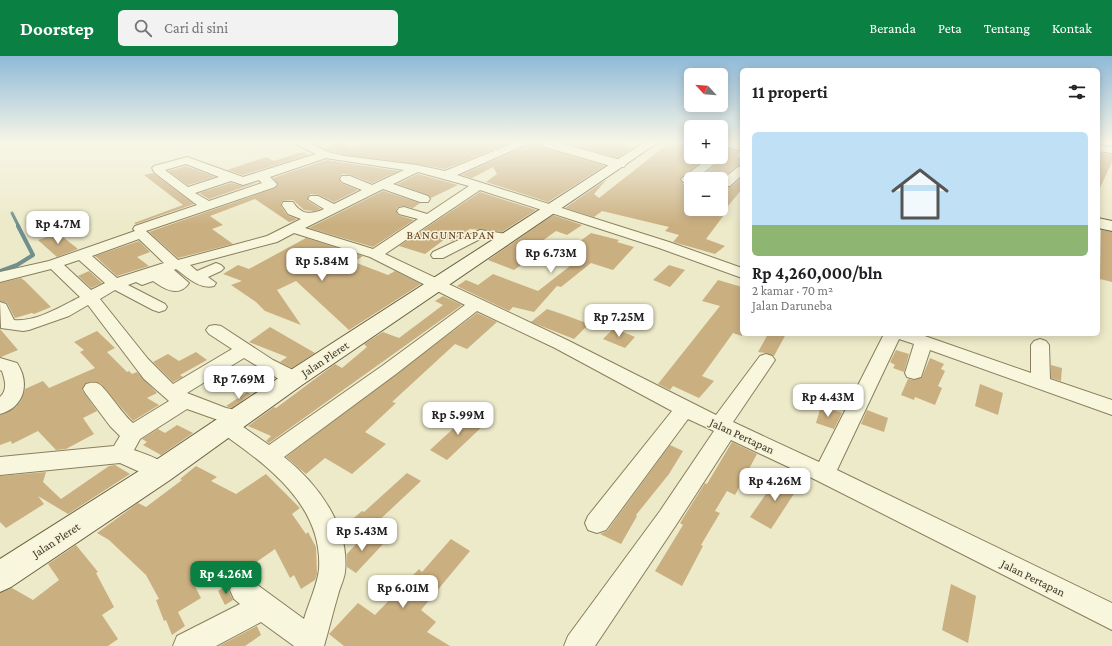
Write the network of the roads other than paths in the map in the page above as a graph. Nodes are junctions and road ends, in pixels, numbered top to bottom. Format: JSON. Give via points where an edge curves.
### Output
{"nodes":[{"id":1,"x":159,"y":171,"type":"edge"},
{"id":2,"x":211,"y":171,"type":"edge"},
{"id":3,"x":278,"y":171,"type":"edge"},
{"id":4,"x":311,"y":171,"type":"edge"},
{"id":5,"x":412,"y":171,"type":"edge"},
{"id":6,"x":427,"y":171,"type":"edge"},
{"id":7,"x":456,"y":171,"type":"edge"},
{"id":8,"x":609,"y":171,"type":"edge"},
{"id":9,"x":740,"y":171,"type":"edge"},
{"id":10,"x":446,"y":175,"type":"junction"},
{"id":11,"x":261,"y":176,"type":"junction"},
{"id":12,"x":232,"y":177,"type":"junction"},
{"id":13,"x":346,"y":179,"type":"dead end"},
{"id":14,"x":728,"y":181,"type":"edge"},
{"id":15,"x":271,"y":184,"type":"junction"},
{"id":16,"x":478,"y":185,"type":"junction"},
{"id":17,"x":378,"y":188,"type":"junction"},
{"id":18,"x":197,"y":199,"type":"junction"},
{"id":19,"x":314,"y":199,"type":"dead end"},
{"id":20,"x":424,"y":199,"type":"dead end"},
{"id":21,"x":288,"y":205,"type":"dead end"},
{"id":22,"x":335,"y":209,"type":"junction"},
{"id":23,"x":552,"y":209,"type":"junction"},
{"id":24,"x":404,"y":211,"type":"dead end"},
{"id":25,"x":315,"y":218,"type":"junction"},
{"id":26,"x":428,"y":218,"type":"junction"},
{"id":27,"x":1100,"y":223,"type":"edge"},
{"id":28,"x":136,"y":225,"type":"dead end"},
{"id":29,"x":1112,"y":226,"type":"edge"},
{"id":30,"x":295,"y":229,"type":"junction"},
{"id":31,"x":508,"y":238,"type":"junction"},
{"id":32,"x":375,"y":254,"type":"junction"},
{"id":33,"x":82,"y":255,"type":"junction"},
{"id":34,"x":438,"y":255,"type":"dead end"},
{"id":35,"x":54,"y":264,"type":"junction"},
{"id":36,"x":172,"y":266,"type":"junction"},
{"id":37,"x":216,"y":268,"type":"dead end"},
{"id":38,"x":740,"y":272,"type":"edge"},
{"id":39,"x":0,"y":277,"type":"edge"},
{"id":40,"x":120,"y":286,"type":"junction"},
{"id":41,"x":436,"y":286,"type":"junction"},
{"id":42,"x":90,"y":298,"type":"junction"},
{"id":43,"x":476,"y":304,"type":"junction"},
{"id":44,"x":0,"y":307,"type":"edge"},
{"id":45,"x":159,"y":307,"type":"dead end"},
{"id":46,"x":215,"y":330,"type":"dead end"},
{"id":47,"x":892,"y":336,"type":"edge"},
{"id":48,"x":908,"y":336,"type":"edge"},
{"id":49,"x":924,"y":341,"type":"junction"},
{"id":50,"x":1040,"y":345,"type":"dead end"},
{"id":51,"x":244,"y":350,"type":"junction"},
{"id":52,"x":766,"y":360,"type":"dead end"},
{"id":53,"x":0,"y":364,"type":"edge"},
{"id":54,"x":914,"y":373,"type":"dead end"},
{"id":55,"x":294,"y":380,"type":"junction"},
{"id":56,"x":1041,"y":383,"type":"junction"},
{"id":57,"x":92,"y":389,"type":"dead end"},
{"id":58,"x":178,"y":397,"type":"junction"},
{"id":59,"x":0,"y":407,"type":"edge"},
{"id":60,"x":1112,"y":408,"type":"edge"},
{"id":61,"x":685,"y":409,"type":"junction"},
{"id":62,"x":234,"y":422,"type":"junction"},
{"id":63,"x":723,"y":427,"type":"junction"},
{"id":64,"x":132,"y":434,"type":"junction"},
{"id":65,"x":121,"y":454,"type":"junction"},
{"id":66,"x":269,"y":456,"type":"junction"},
{"id":67,"x":0,"y":466,"type":"edge"},
{"id":68,"x":160,"y":472,"type":"junction"},
{"id":69,"x":824,"y":474,"type":"junction"},
{"id":70,"x":597,"y":523,"type":"dead end"},
{"id":71,"x":0,"y":577,"type":"edge"},
{"id":72,"x":1112,"y":617,"type":"edge"},
{"id":73,"x":311,"y":643,"type":"edge"},
{"id":74,"x":187,"y":646,"type":"edge"},
{"id":75,"x":578,"y":646,"type":"edge"}],
"edges":[{"from":1,"to":18,"type":"street"},
{"from":2,"to":12,"type":"street"},
{"from":3,"to":11,"type":"street"},
{"from":4,"to":15,"type":"street"},
{"from":5,"to":17,"type":"street"},
{"from":6,"to":10,"type":"street"},
{"from":7,"to":10,"type":"street"},
{"from":8,"to":23,"type":"main road","name":"Jalan Pleret"},
{"from":9,"to":14,"type":"street"},
{"from":10,"to":16,"type":"street"},
{"from":11,"to":12,"type":"street","via":[[243,181]]},
{"from":11,"to":15,"type":"street"},
{"from":12,"to":18,"type":"street"},
{"from":13,"to":17,"type":"street"},
{"from":15,"to":18,"type":"street"},
{"from":16,"to":23,"type":"street"},
{"from":16,"to":26,"type":"street"},
{"from":17,"to":20,"type":"street"},
{"from":17,"to":22,"type":"street"},
{"from":18,"to":28,"type":"street"},
{"from":19,"to":22,"type":"street"},
{"from":21,"to":25,"type":"street","via":[[294,214]]},
{"from":22,"to":25,"type":"street"},
{"from":23,"to":31,"type":"main road","name":"Jalan Pleret"},
{"from":23,"to":38,"type":"street"},
{"from":24,"to":26,"type":"street"},
{"from":25,"to":30,"type":"street"},
{"from":26,"to":32,"type":"street"},
{"from":27,"to":29,"type":"main road"},
{"from":30,"to":32,"type":"street","name":"Jalan Pertapan"},
{"from":30,"to":36,"type":"street","via":[[260,243]]},
{"from":31,"to":34,"type":"street","via":[[480,234]]},
{"from":31,"to":41,"type":"main road","name":"Jalan Pleret"},
{"from":32,"to":41,"type":"street","name":"Jalan Pertapan"},
{"from":33,"to":35,"type":"street"},
{"from":33,"to":36,"type":"street","via":[[141,234]]},
{"from":33,"to":40,"type":"street"},
{"from":35,"to":39,"type":"street"},
{"from":35,"to":42,"type":"street"},
{"from":36,"to":37,"type":"street","via":[[202,280]]},
{"from":36,"to":40,"type":"street"},
{"from":36,"to":40,"type":"street","via":[[180,283],[172,287],[154,275]]},
{"from":40,"to":42,"type":"street"},
{"from":40,"to":45,"type":"street"},
{"from":41,"to":43,"type":"street","name":"Jalan Pertapan"},
{"from":41,"to":55,"type":"main road","name":"Jalan Pleret"},
{"from":42,"to":44,"type":"street","via":[[63,312],[23,326],[7,324]]},
{"from":42,"to":58,"type":"street","via":[[107,316],[141,364]]},
{"from":43,"to":61,"type":"street","name":"Jalan Pertapan","via":[[573,350]]},
{"from":43,"to":66,"type":"street"},
{"from":46,"to":51,"type":"street"},
{"from":47,"to":69,"type":"street"},
{"from":48,"to":49,"type":"street"},
{"from":49,"to":54,"type":"street"},
{"from":49,"to":56,"type":"street"},
{"from":50,"to":56,"type":"street"},
{"from":51,"to":55,"type":"street"},
{"from":51,"to":58,"type":"street"},
{"from":52,"to":63,"type":"street"},
{"from":53,"to":59,"type":"street","via":[[10,367],[15,393]]},
{"from":55,"to":62,"type":"main road","name":"Jalan Pleret"},
{"from":56,"to":60,"type":"street"},
{"from":57,"to":64,"type":"street","via":[[117,421]]},
{"from":58,"to":62,"type":"street"},
{"from":58,"to":64,"type":"street"},
{"from":61,"to":63,"type":"street","name":"Jalan Pertapan"},
{"from":61,"to":70,"type":"street"},
{"from":62,"to":66,"type":"street"},
{"from":62,"to":68,"type":"main road","name":"Jalan Pleret"},
{"from":63,"to":69,"type":"street","name":"Jalan Pertapan"},
{"from":63,"to":75,"type":"street","via":[[672,512]]},
{"from":64,"to":65,"type":"street"},
{"from":65,"to":67,"type":"street"},
{"from":65,"to":68,"type":"street"},
{"from":66,"to":73,"type":"street","via":[[315,504],[326,526],[332,548],[332,571]]},
{"from":68,"to":71,"type":"main road","name":"Jalan Pleret"},
{"from":69,"to":72,"type":"street","name":"Jalan Pertapan"},
{"from":73,"to":74,"type":"street","via":[[253,598]]}]}
